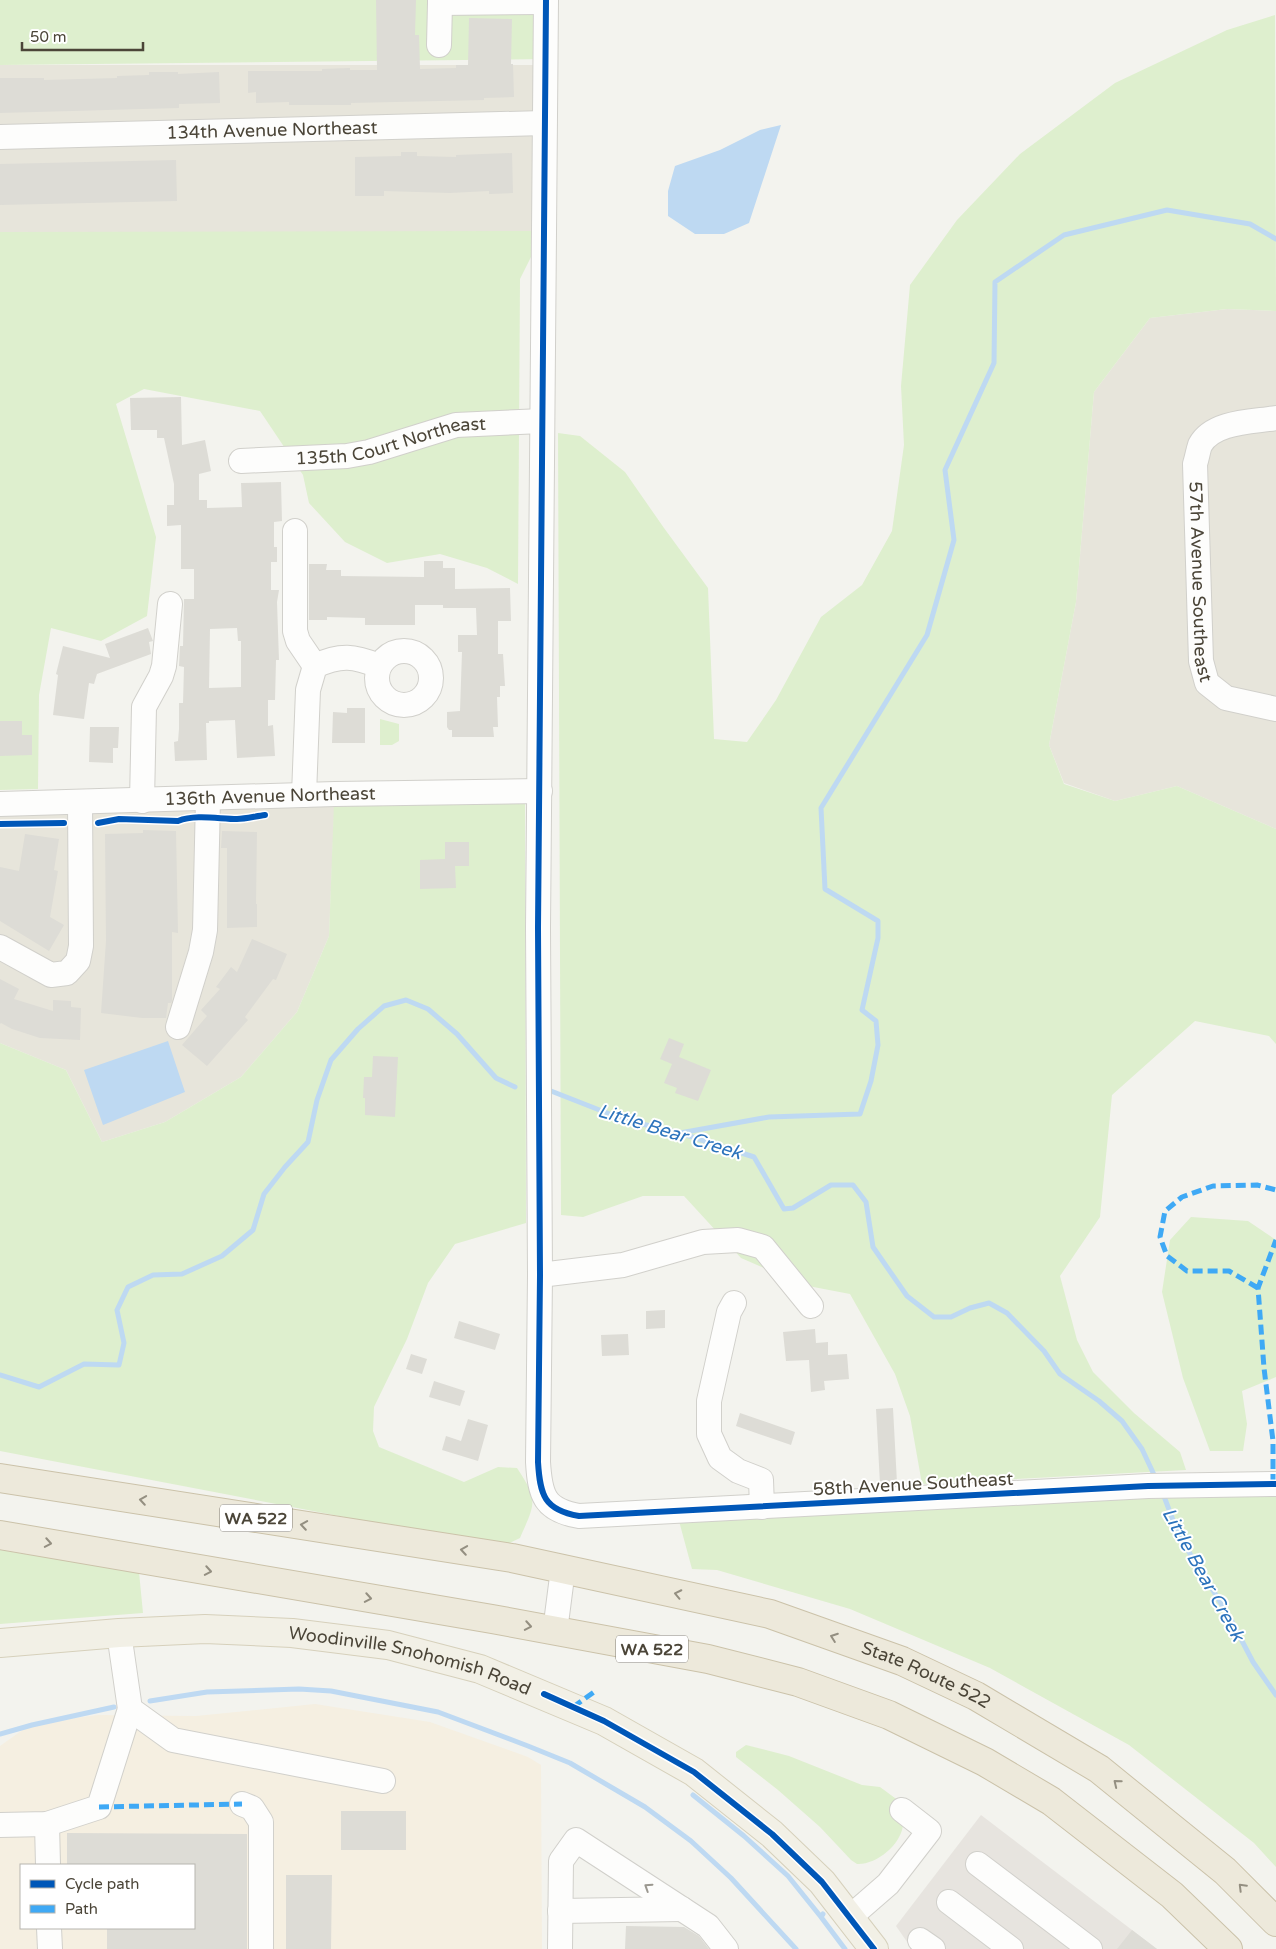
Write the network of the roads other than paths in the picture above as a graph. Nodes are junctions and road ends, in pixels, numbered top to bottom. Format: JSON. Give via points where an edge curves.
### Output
{"nodes":[{"id":1,"x":546,"y":1,"type":"edge"},
{"id":2,"x":440,"y":2,"type":"edge"},
{"id":3,"x":439,"y":45,"type":"dead end"},
{"id":4,"x":544,"y":123,"type":"junction"},
{"id":5,"x":0,"y":137,"type":"edge"},
{"id":6,"x":1276,"y":418,"type":"edge"},
{"id":7,"x":542,"y":421,"type":"junction"},
{"id":8,"x":241,"y":461,"type":"dead end"},
{"id":9,"x":295,"y":531,"type":"dead end"},
{"id":10,"x":170,"y":604,"type":"dead end"},
{"id":11,"x":315,"y":666,"type":"junction"},
{"id":12,"x":379,"y":666,"type":"dead end"},
{"id":13,"x":1276,"y":709,"type":"edge"},
{"id":14,"x":540,"y":791,"type":"junction"},
{"id":15,"x":304,"y":795,"type":"junction"},
{"id":16,"x":208,"y":799,"type":"junction"},
{"id":17,"x":142,"y":801,"type":"junction"},
{"id":18,"x":80,"y":802,"type":"junction"},
{"id":19,"x":0,"y":804,"type":"edge"},
{"id":20,"x":0,"y":947,"type":"edge"},
{"id":21,"x":178,"y":1027,"type":"dead end"},
{"id":22,"x":540,"y":1275,"type":"junction"},
{"id":23,"x":734,"y":1303,"type":"dead end"},
{"id":24,"x":811,"y":1306,"type":"dead end"},
{"id":25,"x":0,"y":1478,"type":"edge"},
{"id":26,"x":1276,"y":1484,"type":"edge"},
{"id":27,"x":762,"y":1507,"type":"junction"},
{"id":28,"x":0,"y":1535,"type":"edge"},
{"id":29,"x":563,"y":1568,"type":"junction"},
{"id":30,"x":555,"y":1631,"type":"junction"},
{"id":31,"x":119,"y":1633,"type":"junction"},
{"id":32,"x":0,"y":1643,"type":"edge"},
{"id":33,"x":130,"y":1709,"type":"junction"},
{"id":34,"x":383,"y":1781,"type":"dead end"},
{"id":35,"x":242,"y":1804,"type":"dead end"},
{"id":36,"x":902,"y":1810,"type":"dead end"},
{"id":37,"x":0,"y":1824,"type":"edge"},
{"id":38,"x":46,"y":1824,"type":"junction"},
{"id":39,"x":48,"y":1864,"type":"edge"},
{"id":40,"x":978,"y":1864,"type":"dead end"},
{"id":41,"x":949,"y":1902,"type":"dead end"},
{"id":42,"x":682,"y":1909,"type":"junction"},
{"id":43,"x":560,"y":1911,"type":"junction"},
{"id":44,"x":850,"y":1918,"type":"junction"},
{"id":45,"x":1276,"y":1922,"type":"edge"},
{"id":46,"x":49,"y":1929,"type":"edge"},
{"id":47,"x":50,"y":1949,"type":"edge"},
{"id":48,"x":262,"y":1949,"type":"edge"},
{"id":49,"x":560,"y":1949,"type":"edge"},
{"id":50,"x":726,"y":1949,"type":"edge"},
{"id":51,"x":874,"y":1949,"type":"edge"},
{"id":52,"x":1011,"y":1949,"type":"edge"},
{"id":53,"x":1090,"y":1949,"type":"edge"},
{"id":54,"x":1228,"y":1949,"type":"edge"}],
"edges":[{"from":1,"to":2,"type":"street"},
{"from":1,"to":4,"type":"street"},
{"from":2,"to":3,"type":"street"},
{"from":4,"to":5,"type":"street","name":"134th Avenue Northeast"},
{"from":4,"to":7,"type":"street"},
{"from":6,"to":13,"type":"street","name":"57th Avenue Southeast","via":[[1214,431],[1201,444],[1195,464],[1201,661],[1207,683],[1226,698]]},
{"from":7,"to":8,"type":"street","name":"135th Court Northeast","via":[[456,425],[347,456]]},
{"from":7,"to":14,"type":"street"},
{"from":9,"to":11,"type":"street","via":[[295,631]]},
{"from":10,"to":17,"type":"street","via":[[164,666],[144,707]]},
{"from":11,"to":12,"type":"street","via":[[342,657],[358,658]]},
{"from":11,"to":15,"type":"street","via":[[308,690]]},
{"from":14,"to":15,"type":"street","name":"136th Avenue Northeast"},
{"from":14,"to":22,"type":"street"},
{"from":15,"to":16,"type":"street","name":"136th Avenue Northeast"},
{"from":16,"to":17,"type":"street","name":"136th Avenue Northeast"},
{"from":16,"to":21,"type":"street","via":[[205,930]]},
{"from":17,"to":18,"type":"street","name":"136th Avenue Northeast"},
{"from":18,"to":19,"type":"street","name":"136th Avenue Northeast"},
{"from":18,"to":20,"type":"street","via":[[81,946],[78,961],[67,973],[51,975]]},
{"from":22,"to":24,"type":"street","via":[[623,1265],[703,1242],[738,1240],[763,1247]]},
{"from":22,"to":27,"type":"street","name":"58th Avenue Southeast","via":[[539,1479],[544,1496],[554,1509],[578,1516]]},
{"from":23,"to":27,"type":"street","via":[[729,1312],[709,1401],[709,1434],[720,1458],[738,1471],[761,1480]]},
{"from":29,"to":25,"type":"highway","name":"State Route 522","number":"WA 522","one_way":true},
{"from":26,"to":27,"type":"street","name":"58th Avenue Southeast","via":[[1160,1486]]},
{"from":28,"to":30,"type":"highway","number":"WA 522","one_way":true},
{"from":29,"to":30,"type":"street"},
{"from":45,"to":29,"type":"highway","name":"State Route 522","number":"WA 522","one_way":true,"via":[[1225,1871],[1099,1769],[976,1696],[902,1661],[770,1614]]},
{"from":30,"to":54,"type":"highway","number":"WA 522","via":[[717,1661],[798,1682],[888,1714],[985,1762],[1051,1801],[1172,1895]]},
{"from":31,"to":32,"type":"main road","name":"Woodinville Snohomish Road"},
{"from":31,"to":33,"type":"street"},
{"from":31,"to":44,"type":"main road","name":"Woodinville Snohomish Road","via":[[206,1629],[292,1633],[388,1645],[480,1668],[604,1720],[694,1772],[772,1834],[822,1882]]},
{"from":33,"to":34,"type":"street","via":[[173,1740]]},
{"from":33,"to":38,"type":"street","via":[[99,1807]]},
{"from":35,"to":48,"type":"street","via":[[252,1808],[262,1822]]},
{"from":36,"to":44,"type":"street","via":[[929,1831],[888,1884]]},
{"from":37,"to":38,"type":"street"},
{"from":38,"to":39,"type":"street"},
{"from":40,"to":53,"type":"street"},
{"from":41,"to":52,"type":"street"},
{"from":42,"to":43,"type":"street"},
{"from":42,"to":43,"type":"street","one_way":true,"via":[[576,1840],[561,1860]]},
{"from":42,"to":50,"type":"street","via":[[708,1926]]},
{"from":43,"to":49,"type":"street"},
{"from":44,"to":51,"type":"main road","name":"Woodinville Snohomish Road"},
{"from":46,"to":47,"type":"street"}]}
